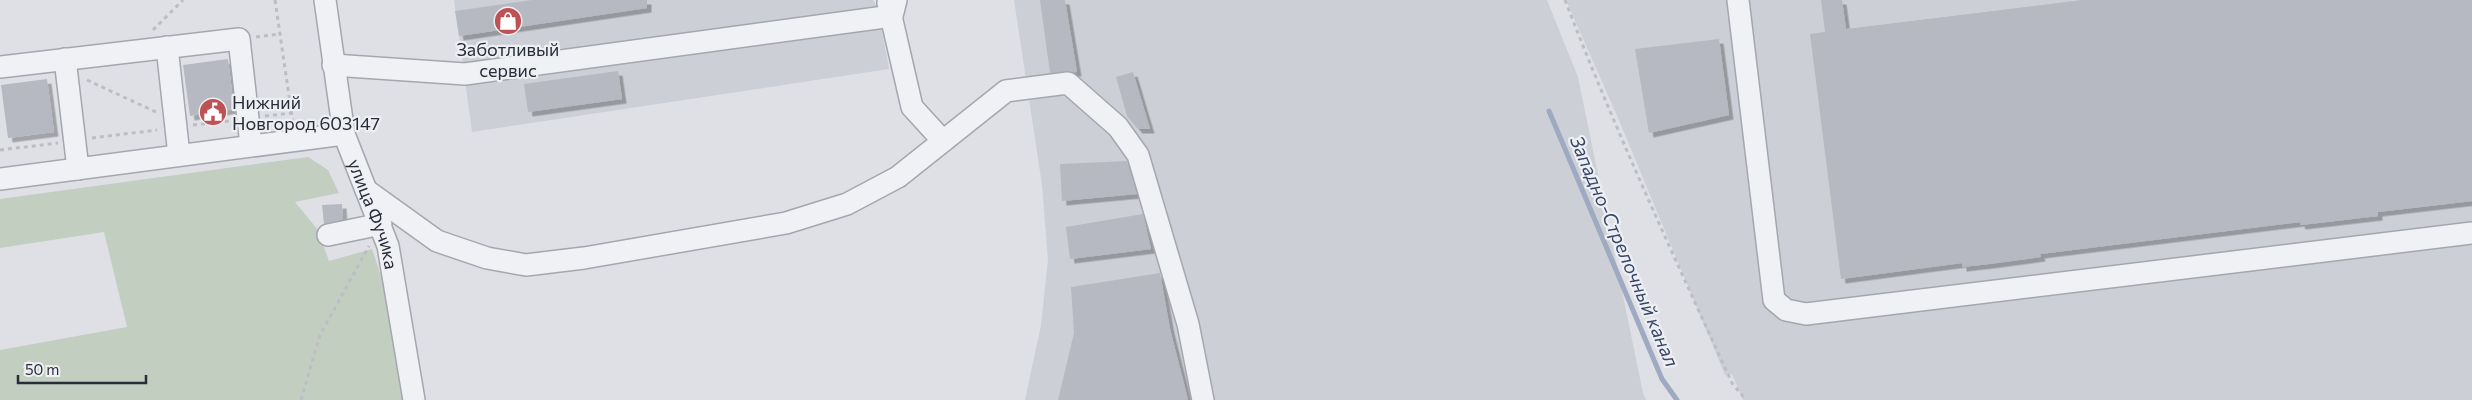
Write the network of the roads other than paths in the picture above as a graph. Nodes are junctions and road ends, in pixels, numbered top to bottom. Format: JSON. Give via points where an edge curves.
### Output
{"nodes":[{"id":1,"x":325,"y":0,"type":"edge"},
{"id":2,"x":1738,"y":0,"type":"edge"},
{"id":3,"x":892,"y":5,"type":"edge"},
{"id":4,"x":166,"y":47,"type":"junction"},
{"id":5,"x":65,"y":59,"type":"junction"},
{"id":6,"x":333,"y":66,"type":"junction"},
{"id":7,"x":0,"y":67,"type":"edge"},
{"id":8,"x":344,"y":134,"type":"junction"},
{"id":9,"x":943,"y":141,"type":"junction"},
{"id":10,"x":251,"y":145,"type":"junction"},
{"id":11,"x":179,"y":155,"type":"junction"},
{"id":12,"x":78,"y":169,"type":"junction"},
{"id":13,"x":0,"y":179,"type":"edge"},
{"id":14,"x":366,"y":190,"type":"junction"},
{"id":15,"x":381,"y":224,"type":"junction"},
{"id":16,"x":2472,"y":233,"type":"edge"},
{"id":17,"x":328,"y":235,"type":"dead end"},
{"id":18,"x":414,"y":400,"type":"edge"},
{"id":19,"x":1203,"y":400,"type":"edge"}],
"edges":[{"from":1,"to":6,"type":"street","name":"улица Фучика"},
{"from":2,"to":16,"type":"street","via":[[1774,300],[1786,310],[1806,314]]},
{"from":3,"to":6,"type":"street","via":[[465,74]]},
{"from":3,"to":9,"type":"street","via":[[912,107]]},
{"from":4,"to":5,"type":"street"},
{"from":4,"to":10,"type":"street","via":[[239,39]]},
{"from":4,"to":11,"type":"street"},
{"from":5,"to":7,"type":"street"},
{"from":5,"to":12,"type":"street"},
{"from":6,"to":8,"type":"street","name":"улица Фучика"},
{"from":8,"to":10,"type":"street"},
{"from":8,"to":14,"type":"street","name":"улица Фучика"},
{"from":9,"to":14,"type":"street","via":[[898,177],[847,204],[786,223],[584,258],[526,264],[486,258],[437,241]]},
{"from":9,"to":19,"type":"street","via":[[1006,91],[1068,83],[1118,127],[1138,155],[1146,180],[1188,324]]},
{"from":10,"to":11,"type":"street"},
{"from":11,"to":12,"type":"street"},
{"from":12,"to":13,"type":"street"},
{"from":14,"to":15,"type":"street","name":"улица Фучика"},
{"from":15,"to":17,"type":"street"},
{"from":15,"to":18,"type":"street","name":"улица Фучика","via":[[388,246]]}]}
